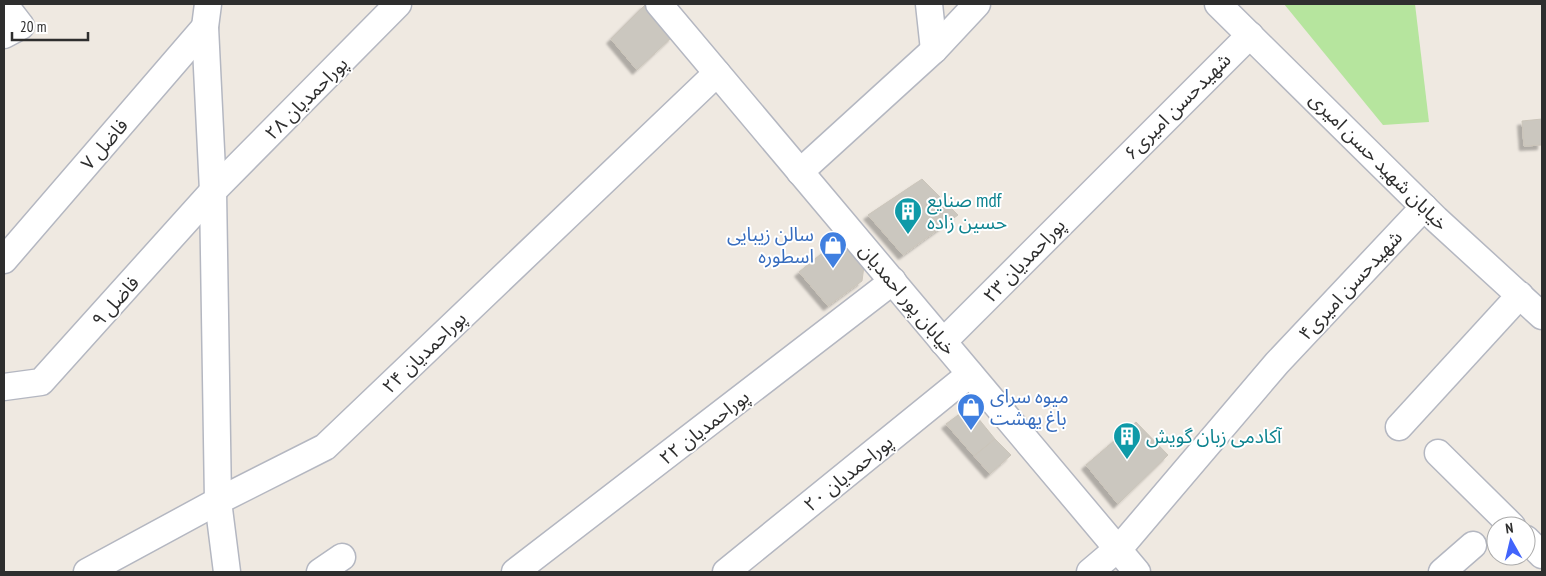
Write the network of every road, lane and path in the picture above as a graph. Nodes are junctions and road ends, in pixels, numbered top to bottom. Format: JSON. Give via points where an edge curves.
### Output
{"nodes":[{"id":1,"x":4,"y":4,"type":"edge"},
{"id":2,"x":398,"y":4,"type":"edge"},
{"id":3,"x":659,"y":4,"type":"edge"},
{"id":4,"x":929,"y":4,"type":"edge"},
{"id":5,"x":977,"y":4,"type":"edge"},
{"id":6,"x":1218,"y":4,"type":"edge"},
{"id":7,"x":206,"y":15,"type":"edge"},
{"id":8,"x":12,"y":30,"type":"edge"},
{"id":9,"x":1250,"y":34,"type":"junction"},
{"id":10,"x":934,"y":50,"type":"junction"},
{"id":11,"x":717,"y":73,"type":"junction"},
{"id":12,"x":800,"y":172,"type":"junction"},
{"id":13,"x":1105,"y":178,"type":"joint"},
{"id":14,"x":213,"y":191,"type":"junction"},
{"id":15,"x":1424,"y":207,"type":"junction"},
{"id":16,"x":4,"y":260,"type":"edge"},
{"id":17,"x":893,"y":282,"type":"junction"},
{"id":18,"x":1520,"y":295,"type":"junction"},
{"id":19,"x":1542,"y":316,"type":"edge"},
{"id":20,"x":943,"y":342,"type":"junction"},
{"id":21,"x":970,"y":374,"type":"junction"},
{"id":22,"x":4,"y":387,"type":"edge"},
{"id":23,"x":1399,"y":428,"type":"dead end"},
{"id":24,"x":1438,"y":453,"type":"dead end"},
{"id":25,"x":218,"y":501,"type":"junction"},
{"id":26,"x":1502,"y":516,"type":"edge"},
{"id":27,"x":1473,"y":546,"type":"dead end"},
{"id":28,"x":1118,"y":550,"type":"junction"},
{"id":29,"x":342,"y":557,"type":"dead end"},
{"id":30,"x":88,"y":572,"type":"edge"},
{"id":31,"x":227,"y":572,"type":"edge"},
{"id":32,"x":320,"y":572,"type":"edge"},
{"id":33,"x":515,"y":572,"type":"edge"},
{"id":34,"x":726,"y":572,"type":"edge"},
{"id":35,"x":1090,"y":572,"type":"edge"},
{"id":36,"x":1137,"y":572,"type":"edge"},
{"id":37,"x":1442,"y":572,"type":"edge"}],
"edges":[{"from":1,"to":8,"type":"street"},
{"from":2,"to":14,"type":"street","name":"پوراحمدیان ۲۸"},
{"from":3,"to":11,"type":"street","name":"خیابان پور احمدیان"},
{"from":4,"to":10,"type":"street"},
{"from":5,"to":10,"type":"street"},
{"from":6,"to":9,"type":"street","name":"خیابان شهید حسن امیری"},
{"from":7,"to":14,"type":"street"},
{"from":7,"to":16,"type":"street","name":"فاضل ۷"},
{"from":9,"to":13,"type":"street","name":"شهیدحسن امیری۶"},
{"from":9,"to":15,"type":"street","name":"خیابان شهید حسن امیری"},
{"from":10,"to":12,"type":"street"},
{"from":11,"to":12,"type":"street","name":"خیابان پور احمدیان"},
{"from":11,"to":25,"type":"street","name":"پوراحمدیان ۲۴","via":[[325,447]]},
{"from":12,"to":17,"type":"street","name":"خیابان پور احمدیان"},
{"from":13,"to":20,"type":"street","name":"پوراحمدیان ۲۳"},
{"from":14,"to":22,"type":"street","name":"فاضل ۹","via":[[41,382]]},
{"from":14,"to":25,"type":"street"},
{"from":15,"to":18,"type":"street","name":"خیابان شهید حسن امیری"},
{"from":15,"to":28,"type":"street","name":"شهیدحسن امیری۴","via":[[1276,363]]},
{"from":17,"to":20,"type":"street","name":"خیابان پور احمدیان"},
{"from":17,"to":33,"type":"street","name":"پوراحمدیان ۲۲"},
{"from":18,"to":19,"type":"street","name":"خیابان شهید حسن امیری"},
{"from":18,"to":23,"type":"street"},
{"from":20,"to":21,"type":"street","name":"خیابان پور احمدیان"},
{"from":21,"to":28,"type":"street","name":"خیابان پور احمدیان"},
{"from":21,"to":34,"type":"street","name":"پوراحمدیان ۲۰"},
{"from":24,"to":26,"type":"street"},
{"from":25,"to":30,"type":"street","name":"پوراحمدیان ۲۴"},
{"from":25,"to":31,"type":"street"},
{"from":27,"to":37,"type":"street"},
{"from":28,"to":35,"type":"street","name":"شهیدحسن امیری۴"},
{"from":28,"to":36,"type":"street","name":"خیابان پور احمدیان"},
{"from":29,"to":32,"type":"street"}]}
